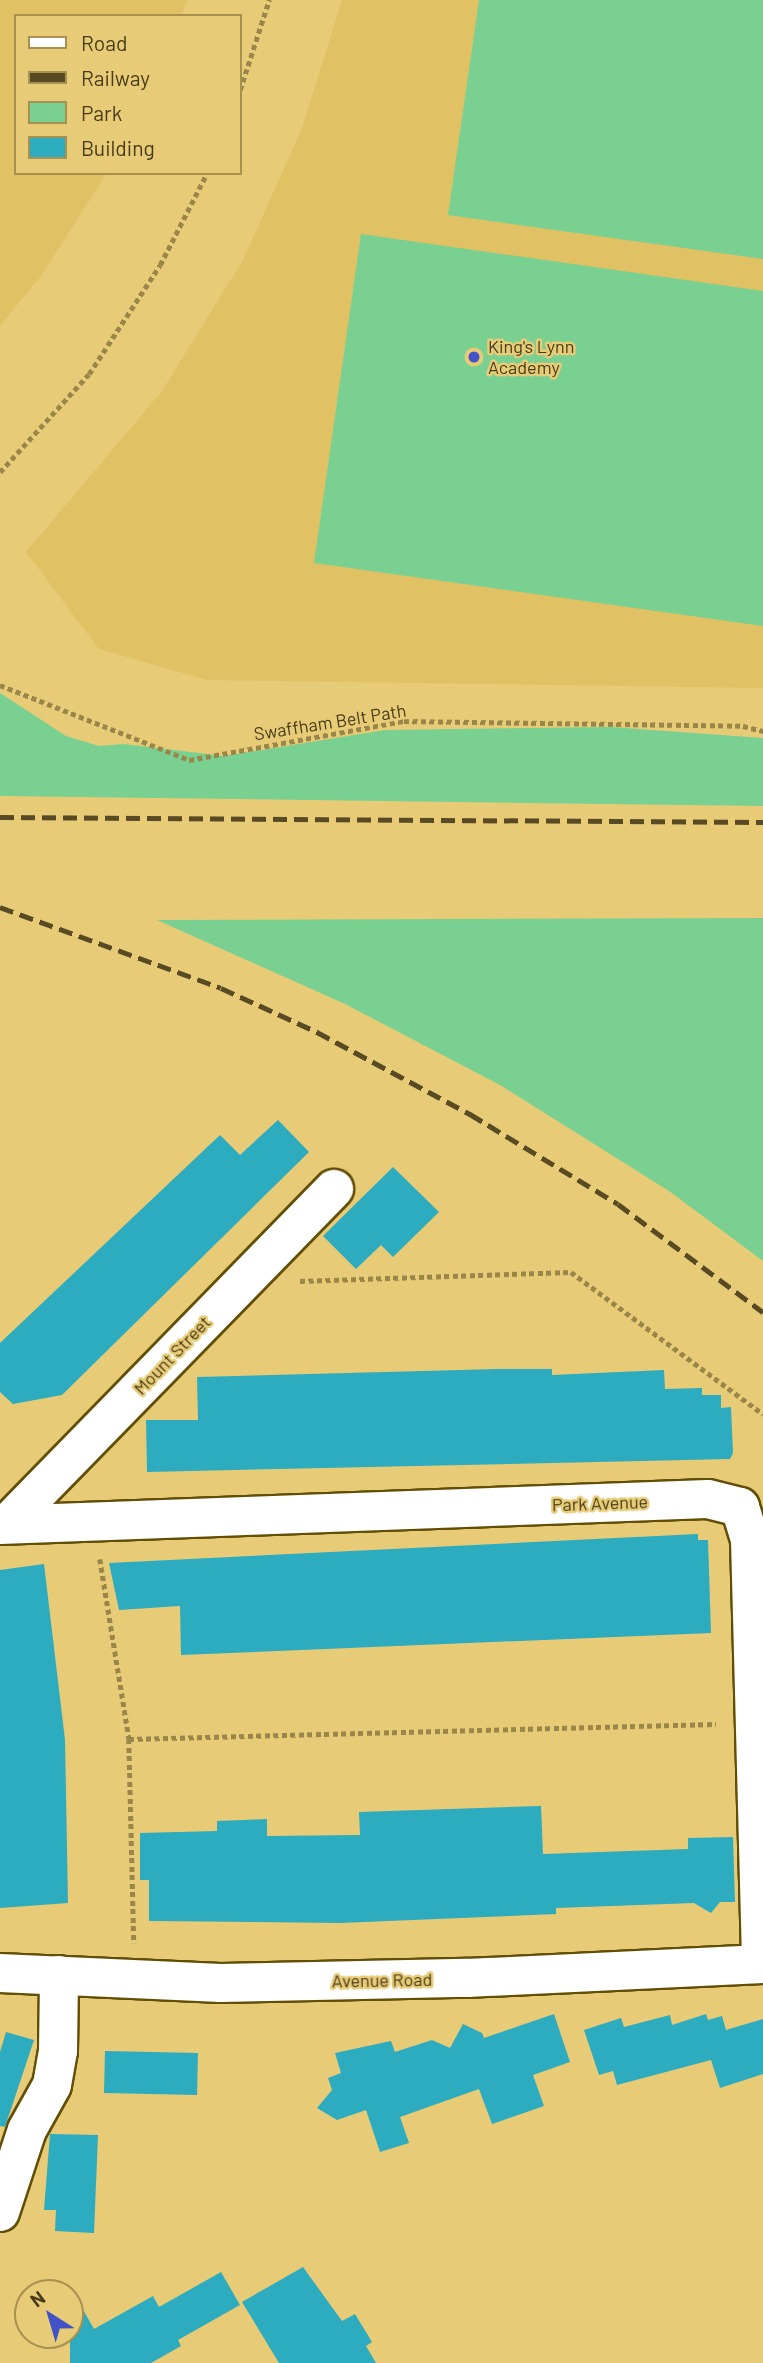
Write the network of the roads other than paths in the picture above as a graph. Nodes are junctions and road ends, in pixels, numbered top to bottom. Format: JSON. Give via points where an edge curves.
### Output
{"nodes":[{"id":1,"x":334,"y":1189,"type":"dead end"},
{"id":2,"x":5,"y":1523,"type":"edge"},
{"id":3,"x":762,"y":1964,"type":"edge"},
{"id":4,"x":0,"y":1973,"type":"edge"},
{"id":5,"x":59,"y":1975,"type":"junction"},
{"id":6,"x":0,"y":2212,"type":"edge"}],
"edges":[{"from":1,"to":2,"type":"street","name":"Mount Street"},
{"from":2,"to":3,"type":"street","name":"Park Avenue","via":[[708,1499],[740,1507],[750,1539]]},
{"from":3,"to":5,"type":"street","name":"Avenue Road","via":[[440,1979],[221,1983]]},
{"from":4,"to":5,"type":"street","name":"Avenue Road"},
{"from":5,"to":6,"type":"street","via":[[58,2051],[51,2085],[27,2130]]}]}
